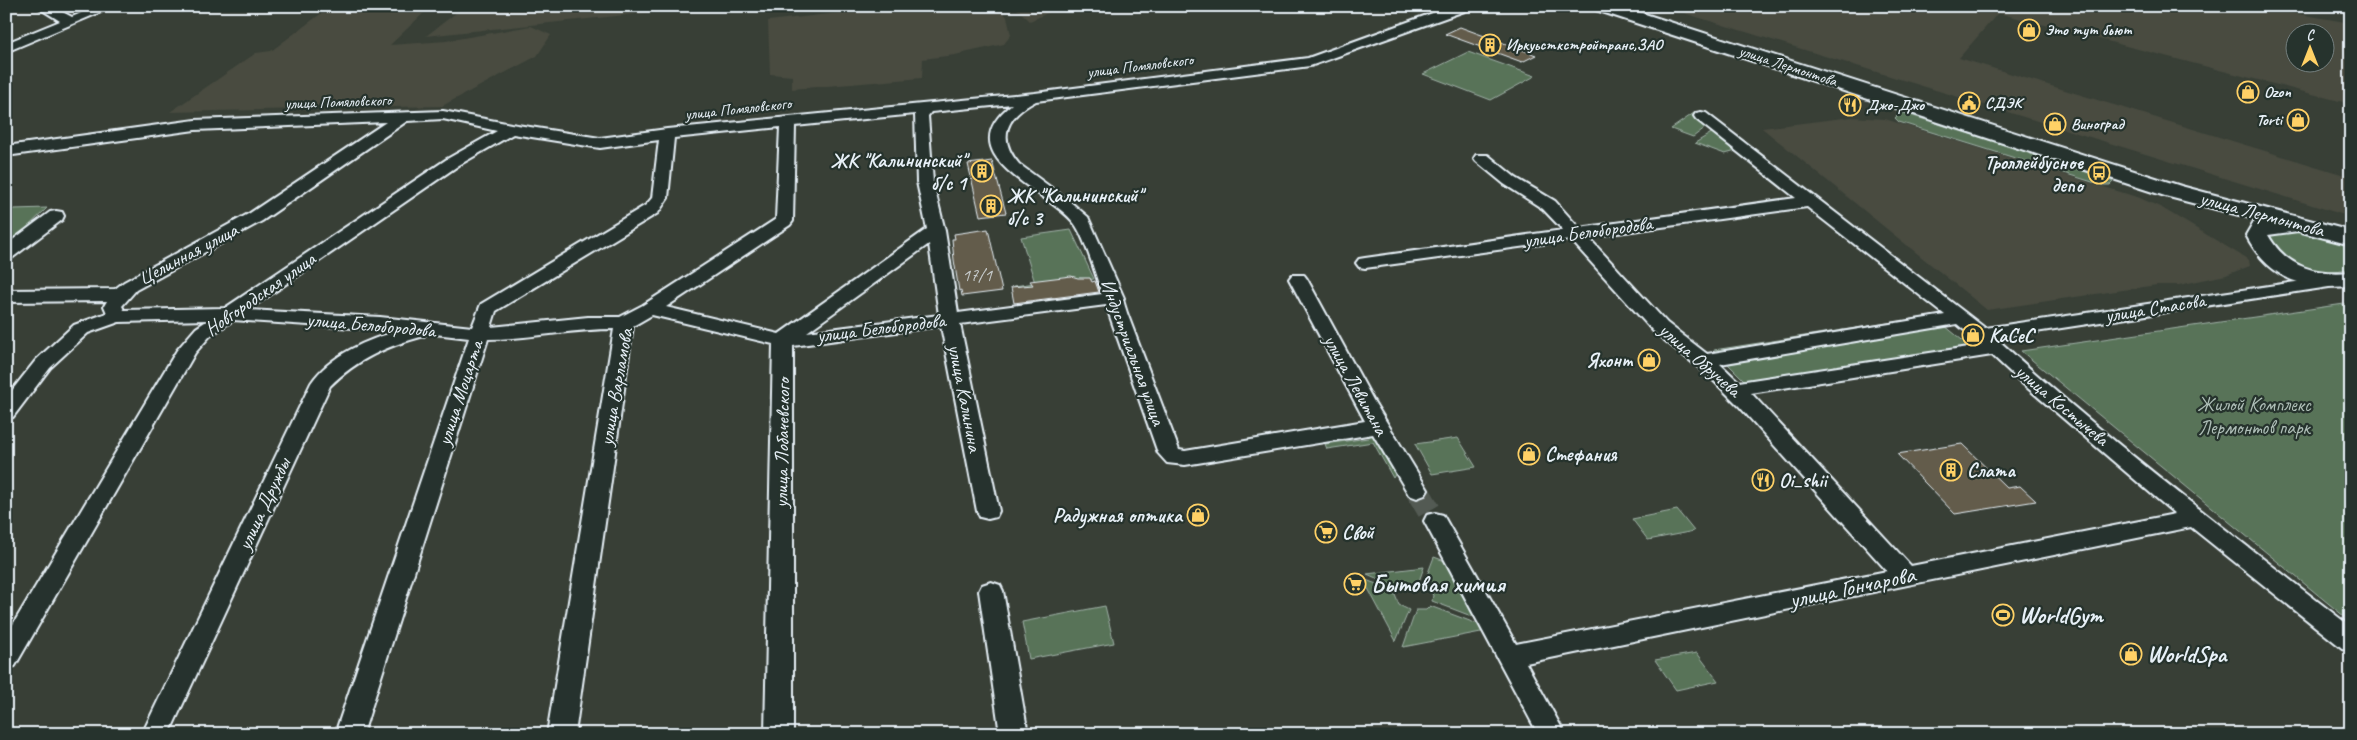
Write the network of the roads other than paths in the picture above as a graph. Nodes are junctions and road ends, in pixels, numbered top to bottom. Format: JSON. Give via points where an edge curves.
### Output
{"nodes":[{"id":1,"x":42,"y":6,"type":"edge"},
{"id":2,"x":109,"y":6,"type":"edge"},
{"id":3,"x":1466,"y":6,"type":"edge"},
{"id":4,"x":1602,"y":6,"type":"edge"},
{"id":5,"x":72,"y":21,"type":"junction"},
{"id":6,"x":6,"y":48,"type":"edge"},
{"id":7,"x":1035,"y":97,"type":"junction"},
{"id":8,"x":926,"y":108,"type":"junction"},
{"id":9,"x":1701,"y":116,"type":"dead end"},
{"id":10,"x":403,"y":117,"type":"junction"},
{"id":11,"x":788,"y":122,"type":"junction"},
{"id":12,"x":511,"y":129,"type":"junction"},
{"id":13,"x":667,"y":134,"type":"junction"},
{"id":14,"x":6,"y":151,"type":"edge"},
{"id":15,"x":1482,"y":158,"type":"dead end"},
{"id":16,"x":2173,"y":191,"type":"junction"},
{"id":17,"x":1811,"y":200,"type":"junction"},
{"id":18,"x":56,"y":216,"type":"dead end"},
{"id":19,"x":936,"y":231,"type":"junction"},
{"id":20,"x":1576,"y":234,"type":"junction"},
{"id":21,"x":2351,"y":238,"type":"edge"},
{"id":22,"x":2262,"y":244,"type":"junction"},
{"id":23,"x":6,"y":254,"type":"edge"},
{"id":24,"x":1365,"y":263,"type":"dead end"},
{"id":25,"x":1298,"y":279,"type":"dead end"},
{"id":26,"x":2340,"y":280,"type":"edge"},
{"id":27,"x":2262,"y":292,"type":"junction"},
{"id":28,"x":120,"y":295,"type":"junction"},
{"id":29,"x":6,"y":296,"type":"edge"},
{"id":30,"x":1115,"y":298,"type":"junction"},
{"id":31,"x":650,"y":309,"type":"junction"},
{"id":32,"x":227,"y":314,"type":"junction"},
{"id":33,"x":117,"y":316,"type":"junction"},
{"id":34,"x":1960,"y":318,"type":"junction"},
{"id":35,"x":950,"y":319,"type":"junction"},
{"id":36,"x":624,"y":323,"type":"junction"},
{"id":37,"x":426,"y":329,"type":"junction"},
{"id":38,"x":480,"y":334,"type":"junction"},
{"id":39,"x":783,"y":341,"type":"junction"},
{"id":40,"x":1989,"y":341,"type":"junction"},
{"id":41,"x":1703,"y":361,"type":"junction"},
{"id":42,"x":1734,"y":389,"type":"junction"},
{"id":43,"x":6,"y":412,"type":"edge"},
{"id":44,"x":1378,"y":426,"type":"junction"},
{"id":45,"x":1417,"y":490,"type":"tunnel mouth"},
{"id":46,"x":988,"y":511,"type":"dead end"},
{"id":47,"x":2195,"y":518,"type":"junction"},
{"id":48,"x":1435,"y":522,"type":"tunnel mouth"},
{"id":49,"x":1906,"y":576,"type":"junction"},
{"id":50,"x":991,"y":591,"type":"dead end"},
{"id":51,"x":2351,"y":641,"type":"edge"},
{"id":52,"x":1509,"y":656,"type":"junction"},
{"id":53,"x":6,"y":658,"type":"edge"},
{"id":54,"x":155,"y":734,"type":"edge"},
{"id":55,"x":349,"y":734,"type":"edge"},
{"id":56,"x":561,"y":734,"type":"edge"},
{"id":57,"x":779,"y":734,"type":"edge"},
{"id":58,"x":1014,"y":734,"type":"edge"},
{"id":59,"x":1552,"y":734,"type":"edge"}],
"edges":[{"from":1,"to":5,"type":"street"},
{"from":2,"to":5,"type":"street"},
{"from":3,"to":7,"type":"street","name":"улица Помяловского","via":[[1310,62]]},
{"from":4,"to":16,"type":"main road","name":"улица Лермонтова"},
{"from":5,"to":6,"type":"street"},
{"from":7,"to":8,"type":"street","name":"улица Помяловского"},
{"from":7,"to":30,"type":"street","name":"Индустриальная улица","via":[[1014,108],[1000,126],[997,136],[999,147],[1009,162],[1038,189],[1066,206],[1083,222]]},
{"from":8,"to":11,"type":"street","name":"улица Помяловского"},
{"from":8,"to":19,"type":"street","name":"улица Калинина","via":[[921,116],[925,182]]},
{"from":9,"to":17,"type":"street","name":"улица Костычева"},
{"from":10,"to":12,"type":"street","name":"улица Помяловского","via":[[443,115]]},
{"from":10,"to":14,"type":"street","name":"улица Помяловского","via":[[195,125]]},
{"from":10,"to":28,"type":"street","name":"Целинная улица","via":[[256,217],[141,279]]},
{"from":11,"to":13,"type":"street","name":"улица Помяловского"},
{"from":11,"to":31,"type":"street","name":"улица Варламова","via":[[784,221]]},
{"from":12,"to":13,"type":"street","name":"улица Помяловского","via":[[594,143]]},
{"from":12,"to":32,"type":"street","name":"Новгородская улица","via":[[453,162]]},
{"from":13,"to":38,"type":"street","name":"улица Моцарта","via":[[660,198],[652,209],[488,308]]},
{"from":15,"to":20,"type":"street","name":"улица Обручева","via":[[1510,181],[1549,205]]},
{"from":16,"to":21,"type":"main road","name":"улица Лермонтова"},
{"from":16,"to":22,"type":"main road","name":"улица Лермонтова","via":[[2223,212]]},
{"from":17,"to":20,"type":"street","name":"улица Белобородова"},
{"from":17,"to":34,"type":"street","name":"улица Костычева"},
{"from":18,"to":23,"type":"street"},
{"from":19,"to":35,"type":"street","name":"улица Калинина"},
{"from":19,"to":39,"type":"street"},
{"from":20,"to":24,"type":"street","name":"улица Белобородова"},
{"from":20,"to":41,"type":"street","name":"улица Обручева","via":[[1677,344]]},
{"from":21,"to":22,"type":"main road","via":[[2312,229],[2273,226],[2262,228],[2257,235]]},
{"from":22,"to":26,"type":"main road","via":[[2295,274],[2307,279]]},
{"from":22,"to":27,"type":"street","name":"улица Лермонтова","via":[[2280,279],[2278,286]]},
{"from":25,"to":44,"type":"street","name":"улица Левитана"},
{"from":26,"to":27,"type":"street","name":"улица Стасова"},
{"from":27,"to":40,"type":"street","name":"улица Стасова"},
{"from":28,"to":29,"type":"street"},
{"from":28,"to":33,"type":"street","name":"Целинная улица","via":[[113,306]]},
{"from":30,"to":35,"type":"street","name":"улица Белобородова"},
{"from":30,"to":44,"type":"street","name":"Индустриальная улица","via":[[1170,453],[1175,458]]},
{"from":31,"to":36,"type":"street","name":"улица Варламова"},
{"from":31,"to":39,"type":"street","name":"улица Белобородова"},
{"from":32,"to":33,"type":"street","name":"улица Белобородова"},
{"from":32,"to":37,"type":"street","name":"улица Белобородова","via":[[380,323]]},
{"from":32,"to":53,"type":"street","name":"Новгородская улица","via":[[202,332],[187,350]]},
{"from":33,"to":43,"type":"street","via":[[81,329],[43,364]]},
{"from":34,"to":40,"type":"street","name":"улица Костычева"},
{"from":34,"to":41,"type":"street"},
{"from":35,"to":39,"type":"street","name":"улица Белобородова"},
{"from":35,"to":46,"type":"street","name":"улица Калинина"},
{"from":36,"to":38,"type":"street","name":"улица Белобородова"},
{"from":36,"to":56,"type":"street","name":"улица Варламова"},
{"from":37,"to":38,"type":"street","name":"улица Белобородова"},
{"from":37,"to":54,"type":"street","name":"улица Дружбы","via":[[372,345],[340,364],[321,383]]},
{"from":38,"to":55,"type":"street","name":"улица Моцарта"},
{"from":39,"to":57,"type":"street","name":"улица Лобачевского"},
{"from":40,"to":42,"type":"street","name":"улица Стасова"},
{"from":40,"to":47,"type":"street","name":"улица Костычева","via":[[2030,380]]},
{"from":41,"to":42,"type":"street","name":"улица Обручева"},
{"from":42,"to":49,"type":"street","name":"улица Обручева"},
{"from":44,"to":45,"type":"street","name":"улица Левитана"},
{"from":47,"to":49,"type":"street","name":"улица Гончарова"},
{"from":47,"to":51,"type":"street","name":"улица Костычева"},
{"from":48,"to":52,"type":"street"},
{"from":49,"to":52,"type":"street","name":"улица Гончарова"},
{"from":50,"to":58,"type":"street"},
{"from":52,"to":59,"type":"street"}]}
